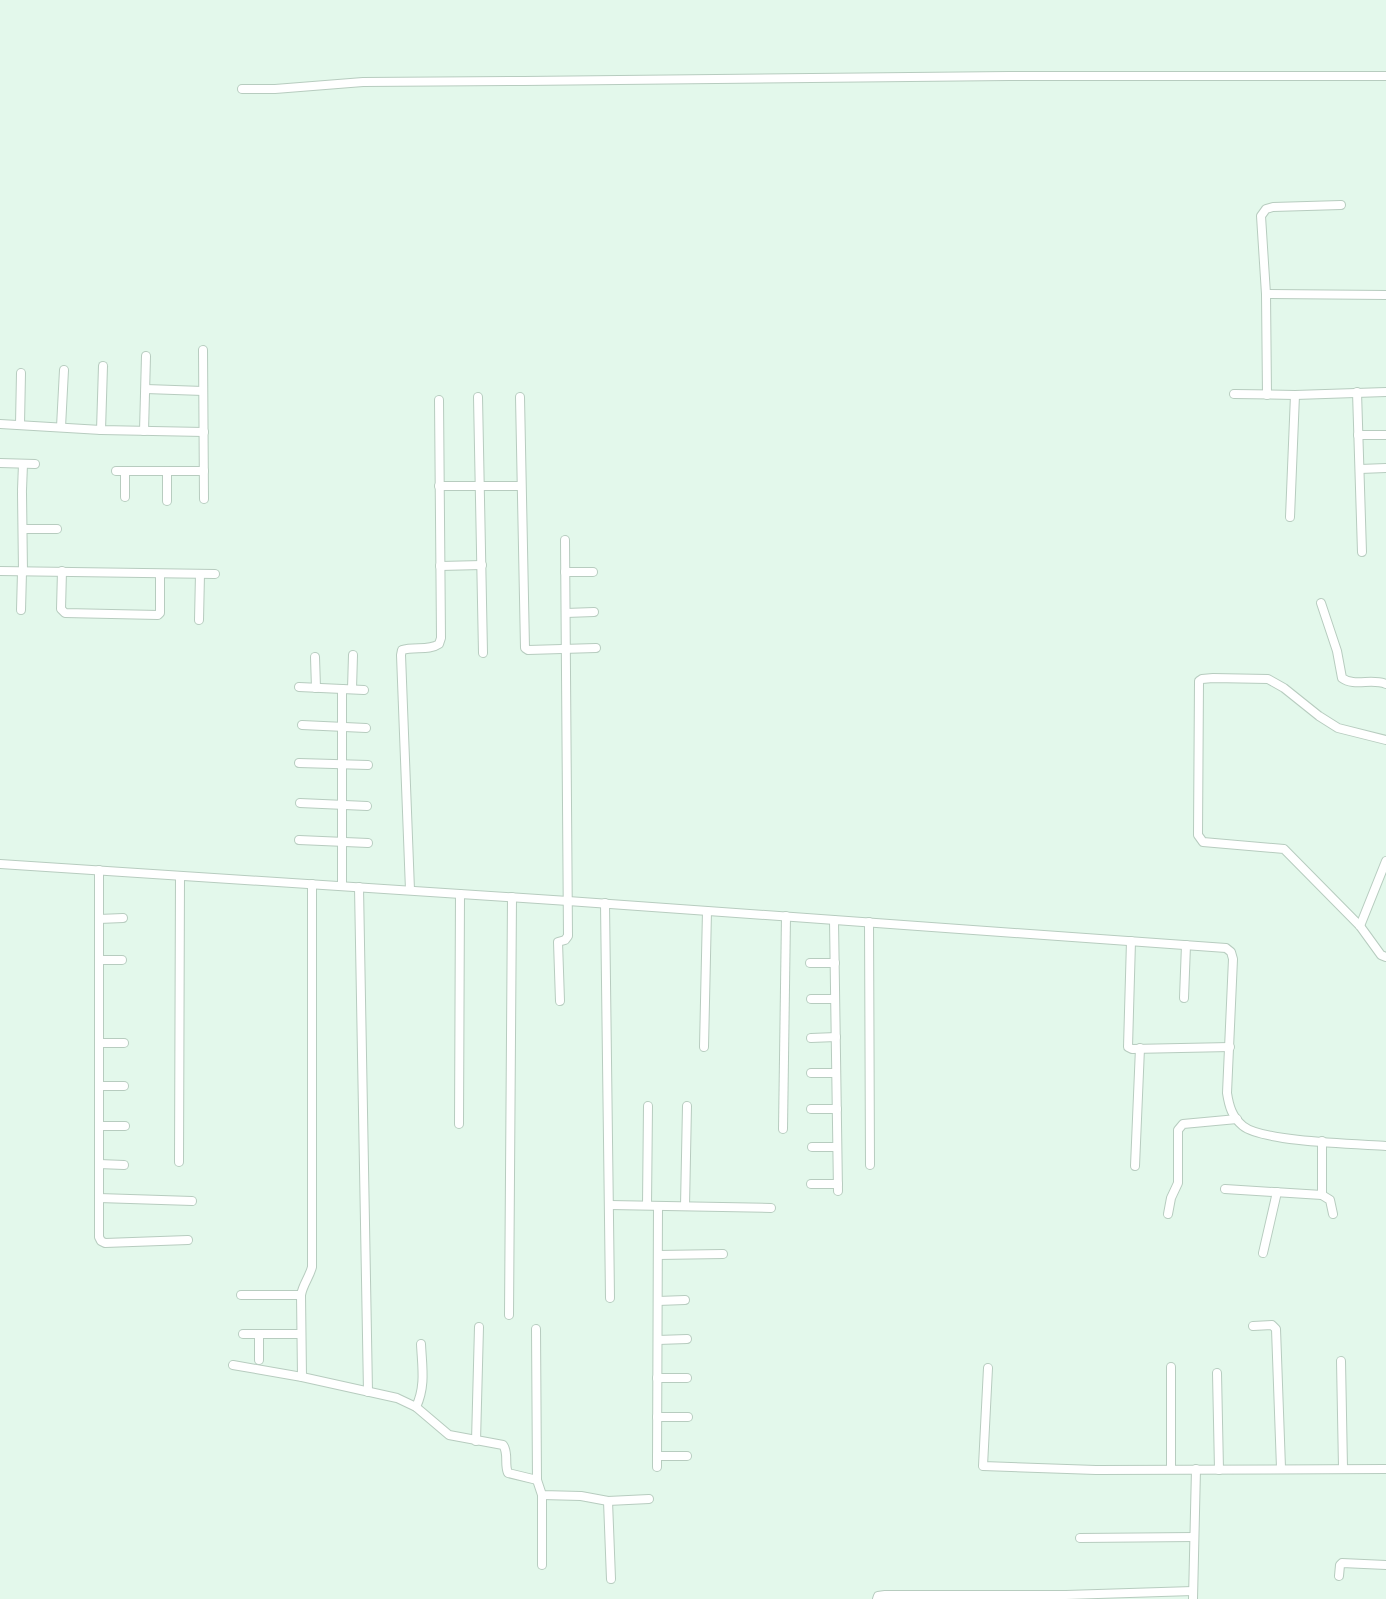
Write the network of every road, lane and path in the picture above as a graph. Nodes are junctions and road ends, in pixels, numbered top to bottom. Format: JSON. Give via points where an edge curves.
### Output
{"nodes":[{"id":1,"x":1386,"y":76,"type":"edge"},
{"id":2,"x":242,"y":89,"type":"dead end"},
{"id":3,"x":1341,"y":206,"type":"dead end"},
{"id":4,"x":1266,"y":294,"type":"junction"},
{"id":5,"x":1386,"y":295,"type":"edge"},
{"id":6,"x":203,"y":350,"type":"dead end"},
{"id":7,"x":147,"y":356,"type":"dead end"},
{"id":8,"x":103,"y":366,"type":"dead end"},
{"id":9,"x":64,"y":370,"type":"dead end"},
{"id":10,"x":21,"y":373,"type":"dead end"},
{"id":11,"x":146,"y":389,"type":"junction"},
{"id":12,"x":203,"y":391,"type":"junction"},
{"id":13,"x":1357,"y":392,"type":"junction"},
{"id":14,"x":1386,"y":392,"type":"edge"},
{"id":15,"x":1234,"y":394,"type":"dead end"},
{"id":16,"x":1267,"y":395,"type":"junction"},
{"id":17,"x":1295,"y":395,"type":"junction"},
{"id":18,"x":478,"y":397,"type":"dead end"},
{"id":19,"x":520,"y":397,"type":"dead end"},
{"id":20,"x":440,"y":400,"type":"dead end"},
{"id":21,"x":0,"y":424,"type":"edge"},
{"id":22,"x":20,"y":424,"type":"junction"},
{"id":23,"x":61,"y":427,"type":"junction"},
{"id":24,"x":101,"y":430,"type":"junction"},
{"id":25,"x":144,"y":431,"type":"junction"},
{"id":26,"x":204,"y":432,"type":"junction"},
{"id":27,"x":1358,"y":435,"type":"junction"},
{"id":28,"x":1386,"y":435,"type":"edge"},
{"id":29,"x":0,"y":463,"type":"edge"},
{"id":30,"x":23,"y":464,"type":"junction"},
{"id":31,"x":35,"y":464,"type":"dead end"},
{"id":32,"x":1386,"y":468,"type":"edge"},
{"id":33,"x":1360,"y":469,"type":"junction"},
{"id":34,"x":167,"y":471,"type":"junction"},
{"id":35,"x":204,"y":471,"type":"junction"},
{"id":36,"x":439,"y":486,"type":"junction"},
{"id":37,"x":480,"y":486,"type":"junction"},
{"id":38,"x":521,"y":486,"type":"junction"},
{"id":39,"x":125,"y":497,"type":"dead end"},
{"id":40,"x":204,"y":499,"type":"dead end"},
{"id":41,"x":167,"y":501,"type":"dead end"},
{"id":42,"x":1290,"y":517,"type":"dead end"},
{"id":43,"x":23,"y":529,"type":"junction"},
{"id":44,"x":57,"y":529,"type":"dead end"},
{"id":45,"x":565,"y":540,"type":"dead end"},
{"id":46,"x":1362,"y":552,"type":"dead end"},
{"id":47,"x":482,"y":565,"type":"junction"},
{"id":48,"x":440,"y":566,"type":"junction"},
{"id":49,"x":0,"y":571,"type":"edge"},
{"id":50,"x":62,"y":571,"type":"junction"},
{"id":51,"x":22,"y":572,"type":"junction"},
{"id":52,"x":565,"y":572,"type":"junction"},
{"id":53,"x":593,"y":572,"type":"dead end"},
{"id":54,"x":160,"y":574,"type":"junction"},
{"id":55,"x":200,"y":574,"type":"junction"},
{"id":56,"x":215,"y":574,"type":"dead end"},
{"id":57,"x":1322,"y":603,"type":"dead end"},
{"id":58,"x":21,"y":610,"type":"dead end"},
{"id":59,"x":594,"y":612,"type":"dead end"},
{"id":60,"x":566,"y":613,"type":"junction"},
{"id":61,"x":199,"y":620,"type":"dead end"},
{"id":62,"x":596,"y":648,"type":"dead end"},
{"id":63,"x":566,"y":649,"type":"junction"},
{"id":64,"x":483,"y":653,"type":"dead end"},
{"id":65,"x":353,"y":654,"type":"dead end"},
{"id":66,"x":315,"y":657,"type":"dead end"},
{"id":67,"x":1386,"y":684,"type":"edge"},
{"id":68,"x":299,"y":687,"type":"dead end"},
{"id":69,"x":316,"y":688,"type":"junction"},
{"id":70,"x":342,"y":689,"type":"junction"},
{"id":71,"x":352,"y":689,"type":"junction"},
{"id":72,"x":364,"y":690,"type":"dead end"},
{"id":73,"x":302,"y":726,"type":"dead end"},
{"id":74,"x":342,"y":727,"type":"junction"},
{"id":75,"x":366,"y":728,"type":"dead end"},
{"id":76,"x":1386,"y":740,"type":"edge"},
{"id":77,"x":299,"y":763,"type":"dead end"},
{"id":78,"x":342,"y":764,"type":"junction"},
{"id":79,"x":368,"y":765,"type":"dead end"},
{"id":80,"x":300,"y":803,"type":"dead end"},
{"id":81,"x":342,"y":805,"type":"junction"},
{"id":82,"x":367,"y":806,"type":"dead end"},
{"id":83,"x":299,"y":840,"type":"dead end"},
{"id":84,"x":342,"y":842,"type":"junction"},
{"id":85,"x":368,"y":843,"type":"dead end"},
{"id":86,"x":1386,"y":861,"type":"edge"},
{"id":87,"x":0,"y":864,"type":"edge"},
{"id":88,"x":99,"y":870,"type":"junction"},
{"id":89,"x":180,"y":876,"type":"junction"},
{"id":90,"x":312,"y":884,"type":"junction"},
{"id":91,"x":342,"y":886,"type":"junction"},
{"id":92,"x":358,"y":887,"type":"junction"},
{"id":93,"x":410,"y":890,"type":"junction"},
{"id":94,"x":460,"y":894,"type":"junction"},
{"id":95,"x":513,"y":897,"type":"junction"},
{"id":96,"x":568,"y":901,"type":"junction"},
{"id":97,"x":605,"y":903,"type":"junction"},
{"id":98,"x":707,"y":911,"type":"junction"},
{"id":99,"x":786,"y":916,"type":"junction"},
{"id":100,"x":123,"y":918,"type":"dead end"},
{"id":101,"x":99,"y":919,"type":"junction"},
{"id":102,"x":834,"y":920,"type":"junction"},
{"id":103,"x":869,"y":922,"type":"junction"},
{"id":104,"x":1360,"y":926,"type":"junction"},
{"id":105,"x":1131,"y":941,"type":"junction"},
{"id":106,"x":1186,"y":945,"type":"junction"},
{"id":107,"x":1386,"y":957,"type":"edge"},
{"id":108,"x":99,"y":960,"type":"junction"},
{"id":109,"x":122,"y":960,"type":"dead end"},
{"id":110,"x":810,"y":963,"type":"dead end"},
{"id":111,"x":835,"y":963,"type":"junction"},
{"id":112,"x":1184,"y":998,"type":"dead end"},
{"id":113,"x":811,"y":999,"type":"dead end"},
{"id":114,"x":835,"y":999,"type":"junction"},
{"id":115,"x":560,"y":1001,"type":"dead end"},
{"id":116,"x":836,"y":1037,"type":"junction"},
{"id":117,"x":811,"y":1038,"type":"dead end"},
{"id":118,"x":99,"y":1043,"type":"junction"},
{"id":119,"x":124,"y":1043,"type":"dead end"},
{"id":120,"x":704,"y":1047,"type":"dead end"},
{"id":121,"x":1230,"y":1047,"type":"junction"},
{"id":122,"x":1140,"y":1048,"type":"junction"},
{"id":123,"x":836,"y":1072,"type":"junction"},
{"id":124,"x":811,"y":1073,"type":"dead end"},
{"id":125,"x":99,"y":1086,"type":"junction"},
{"id":126,"x":124,"y":1086,"type":"dead end"},
{"id":127,"x":648,"y":1106,"type":"dead end"},
{"id":128,"x":687,"y":1106,"type":"dead end"},
{"id":129,"x":811,"y":1109,"type":"dead end"},
{"id":130,"x":837,"y":1109,"type":"junction"},
{"id":131,"x":1237,"y":1119,"type":"junction"},
{"id":132,"x":459,"y":1125,"type":"dead end"},
{"id":133,"x":99,"y":1126,"type":"junction"},
{"id":134,"x":125,"y":1126,"type":"dead end"},
{"id":135,"x":783,"y":1129,"type":"dead end"},
{"id":136,"x":1322,"y":1141,"type":"junction"},
{"id":137,"x":1386,"y":1146,"type":"edge"},
{"id":138,"x":812,"y":1147,"type":"dead end"},
{"id":139,"x":837,"y":1147,"type":"junction"},
{"id":140,"x":179,"y":1162,"type":"dead end"},
{"id":141,"x":99,"y":1164,"type":"junction"},
{"id":142,"x":124,"y":1165,"type":"dead end"},
{"id":143,"x":870,"y":1165,"type":"dead end"},
{"id":144,"x":1135,"y":1166,"type":"dead end"},
{"id":145,"x":811,"y":1184,"type":"dead end"},
{"id":146,"x":1225,"y":1189,"type":"dead end"},
{"id":147,"x":1277,"y":1192,"type":"junction"},
{"id":148,"x":1322,"y":1195,"type":"junction"},
{"id":149,"x":99,"y":1198,"type":"junction"},
{"id":150,"x":192,"y":1201,"type":"dead end"},
{"id":151,"x":610,"y":1205,"type":"junction"},
{"id":152,"x":647,"y":1205,"type":"junction"},
{"id":153,"x":658,"y":1206,"type":"junction"},
{"id":154,"x":685,"y":1206,"type":"junction"},
{"id":155,"x":771,"y":1208,"type":"dead end"},
{"id":156,"x":1168,"y":1214,"type":"dead end"},
{"id":157,"x":1333,"y":1214,"type":"dead end"},
{"id":158,"x":188,"y":1240,"type":"dead end"},
{"id":159,"x":1263,"y":1253,"type":"dead end"},
{"id":160,"x":723,"y":1254,"type":"dead end"},
{"id":161,"x":658,"y":1255,"type":"junction"},
{"id":162,"x":301,"y":1294,"type":"junction"},
{"id":163,"x":241,"y":1296,"type":"dead end"},
{"id":164,"x":610,"y":1298,"type":"dead end"},
{"id":165,"x":685,"y":1300,"type":"dead end"},
{"id":166,"x":658,"y":1301,"type":"junction"},
{"id":167,"x":509,"y":1315,"type":"dead end"},
{"id":168,"x":1253,"y":1326,"type":"dead end"},
{"id":169,"x":479,"y":1327,"type":"dead end"},
{"id":170,"x":536,"y":1329,"type":"dead end"},
{"id":171,"x":243,"y":1334,"type":"dead end"},
{"id":172,"x":259,"y":1334,"type":"junction"},
{"id":173,"x":301,"y":1334,"type":"junction"},
{"id":174,"x":687,"y":1339,"type":"dead end"},
{"id":175,"x":657,"y":1340,"type":"junction"},
{"id":176,"x":421,"y":1344,"type":"dead end"},
{"id":177,"x":259,"y":1360,"type":"dead end"},
{"id":178,"x":1341,"y":1362,"type":"dead end"},
{"id":179,"x":233,"y":1365,"type":"dead end"},
{"id":180,"x":1171,"y":1367,"type":"dead end"},
{"id":181,"x":988,"y":1368,"type":"dead end"},
{"id":182,"x":1217,"y":1372,"type":"dead end"},
{"id":183,"x":302,"y":1377,"type":"junction"},
{"id":184,"x":657,"y":1378,"type":"junction"},
{"id":185,"x":687,"y":1378,"type":"dead end"},
{"id":186,"x":368,"y":1392,"type":"junction"},
{"id":187,"x":416,"y":1407,"type":"junction"},
{"id":188,"x":657,"y":1417,"type":"junction"},
{"id":189,"x":688,"y":1417,"type":"dead end"},
{"id":190,"x":476,"y":1441,"type":"junction"},
{"id":191,"x":657,"y":1456,"type":"junction"},
{"id":192,"x":687,"y":1456,"type":"dead end"},
{"id":193,"x":657,"y":1467,"type":"dead end"},
{"id":194,"x":1281,"y":1468,"type":"junction"},
{"id":195,"x":1343,"y":1468,"type":"junction"},
{"id":196,"x":1171,"y":1469,"type":"junction"},
{"id":197,"x":1196,"y":1469,"type":"junction"},
{"id":198,"x":1386,"y":1469,"type":"edge"},
{"id":199,"x":1219,"y":1470,"type":"junction"},
{"id":200,"x":537,"y":1480,"type":"junction"},
{"id":201,"x":542,"y":1495,"type":"junction"},
{"id":202,"x":649,"y":1499,"type":"dead end"},
{"id":203,"x":608,"y":1501,"type":"junction"},
{"id":204,"x":1194,"y":1537,"type":"junction"},
{"id":205,"x":1080,"y":1538,"type":"dead end"},
{"id":206,"x":542,"y":1565,"type":"dead end"},
{"id":207,"x":1386,"y":1565,"type":"edge"},
{"id":208,"x":1339,"y":1576,"type":"dead end"},
{"id":209,"x":611,"y":1580,"type":"dead end"},
{"id":210,"x":1193,"y":1595,"type":"edge"},
{"id":211,"x":877,"y":1599,"type":"edge"}],
"edges":[{"from":1,"to":2,"type":"street","via":[[363,82]]},
{"from":3,"to":4,"type":"street","via":[[1264,210],[1261,216]]},
{"from":4,"to":5,"type":"street"},
{"from":4,"to":16,"type":"street"},
{"from":6,"to":12,"type":"street"},
{"from":7,"to":11,"type":"street"},
{"from":8,"to":24,"type":"street"},
{"from":9,"to":23,"type":"street"},
{"from":10,"to":22,"type":"street"},
{"from":11,"to":12,"type":"street"},
{"from":11,"to":25,"type":"street"},
{"from":12,"to":26,"type":"street"},
{"from":13,"to":14,"type":"street"},
{"from":13,"to":17,"type":"street"},
{"from":13,"to":27,"type":"street"},
{"from":15,"to":16,"type":"street"},
{"from":16,"to":17,"type":"street"},
{"from":17,"to":42,"type":"street"},
{"from":18,"to":37,"type":"street"},
{"from":19,"to":38,"type":"street"},
{"from":20,"to":36,"type":"street"},
{"from":21,"to":22,"type":"street"},
{"from":22,"to":23,"type":"street"},
{"from":23,"to":24,"type":"street"},
{"from":24,"to":25,"type":"street"},
{"from":25,"to":26,"type":"street"},
{"from":26,"to":35,"type":"street"},
{"from":27,"to":28,"type":"street"},
{"from":27,"to":33,"type":"street"},
{"from":29,"to":30,"type":"street"},
{"from":30,"to":31,"type":"street"},
{"from":30,"to":43,"type":"street"},
{"from":32,"to":33,"type":"street"},
{"from":33,"to":46,"type":"street"},
{"from":34,"to":35,"type":"street"},
{"from":34,"to":39,"type":"street","via":[[121,471]]},
{"from":34,"to":41,"type":"street"},
{"from":35,"to":40,"type":"street"},
{"from":36,"to":37,"type":"street"},
{"from":36,"to":48,"type":"street"},
{"from":37,"to":38,"type":"street"},
{"from":37,"to":47,"type":"street"},
{"from":38,"to":63,"type":"street","via":[[525,648]]},
{"from":43,"to":44,"type":"street"},
{"from":43,"to":51,"type":"street"},
{"from":45,"to":52,"type":"street"},
{"from":47,"to":48,"type":"street"},
{"from":47,"to":64,"type":"street"},
{"from":48,"to":93,"type":"street","via":[[439,644],[407,648],[401,655]]},
{"from":49,"to":51,"type":"street"},
{"from":50,"to":51,"type":"street"},
{"from":50,"to":54,"type":"street"},
{"from":50,"to":54,"type":"street","via":[[61,609],[65,613],[158,615]]},
{"from":51,"to":58,"type":"street"},
{"from":52,"to":53,"type":"street"},
{"from":52,"to":60,"type":"street"},
{"from":54,"to":55,"type":"street"},
{"from":55,"to":56,"type":"street"},
{"from":55,"to":61,"type":"street"},
{"from":57,"to":67,"type":"street","via":[[1342,678],[1347,682]]},
{"from":59,"to":60,"type":"street"},
{"from":60,"to":63,"type":"street"},
{"from":62,"to":63,"type":"street"},
{"from":63,"to":96,"type":"street"},
{"from":65,"to":71,"type":"street"},
{"from":66,"to":69,"type":"street"},
{"from":68,"to":69,"type":"street"},
{"from":69,"to":70,"type":"street"},
{"from":70,"to":71,"type":"street"},
{"from":70,"to":74,"type":"street"},
{"from":71,"to":72,"type":"street"},
{"from":73,"to":74,"type":"street"},
{"from":74,"to":75,"type":"street"},
{"from":74,"to":78,"type":"street"},
{"from":76,"to":104,"type":"street","via":[[1338,728],[1268,680],[1199,681],[1200,839],[1284,849]]},
{"from":77,"to":78,"type":"street"},
{"from":78,"to":79,"type":"street"},
{"from":78,"to":81,"type":"street"},
{"from":80,"to":81,"type":"street"},
{"from":81,"to":82,"type":"street"},
{"from":81,"to":84,"type":"street"},
{"from":83,"to":84,"type":"street"},
{"from":84,"to":85,"type":"street"},
{"from":84,"to":91,"type":"street"},
{"from":86,"to":104,"type":"street"},
{"from":87,"to":88,"type":"street"},
{"from":88,"to":89,"type":"street"},
{"from":88,"to":101,"type":"street"},
{"from":89,"to":90,"type":"street"},
{"from":89,"to":140,"type":"street"},
{"from":90,"to":91,"type":"street"},
{"from":90,"to":162,"type":"street","via":[[312,1267]]},
{"from":91,"to":92,"type":"street"},
{"from":92,"to":93,"type":"street"},
{"from":92,"to":186,"type":"street"},
{"from":93,"to":94,"type":"street"},
{"from":94,"to":95,"type":"street"},
{"from":94,"to":132,"type":"street"},
{"from":95,"to":96,"type":"street"},
{"from":95,"to":167,"type":"street"},
{"from":96,"to":97,"type":"street"},
{"from":96,"to":115,"type":"street","via":[[568,936],[558,942]]},
{"from":97,"to":98,"type":"street"},
{"from":97,"to":151,"type":"street"},
{"from":98,"to":99,"type":"street"},
{"from":98,"to":120,"type":"street"},
{"from":99,"to":102,"type":"street"},
{"from":99,"to":135,"type":"street"},
{"from":100,"to":101,"type":"street"},
{"from":101,"to":108,"type":"street"},
{"from":102,"to":103,"type":"street"},
{"from":102,"to":111,"type":"street"},
{"from":103,"to":105,"type":"street"},
{"from":103,"to":143,"type":"street"},
{"from":104,"to":107,"type":"street"},
{"from":105,"to":106,"type":"street"},
{"from":105,"to":122,"type":"street","via":[[1128,1047]]},
{"from":106,"to":112,"type":"street"},
{"from":106,"to":121,"type":"street","via":[[1226,948],[1231,952]]},
{"from":108,"to":109,"type":"street"},
{"from":108,"to":118,"type":"street"},
{"from":110,"to":111,"type":"street"},
{"from":111,"to":114,"type":"street"},
{"from":113,"to":114,"type":"street"},
{"from":114,"to":116,"type":"street"},
{"from":116,"to":117,"type":"street"},
{"from":116,"to":123,"type":"street"},
{"from":118,"to":119,"type":"street"},
{"from":118,"to":125,"type":"street"},
{"from":121,"to":122,"type":"street"},
{"from":121,"to":131,"type":"street","via":[[1227,1093],[1229,1107]]},
{"from":122,"to":144,"type":"street"},
{"from":123,"to":124,"type":"street"},
{"from":123,"to":130,"type":"street"},
{"from":125,"to":126,"type":"street"},
{"from":125,"to":133,"type":"street"},
{"from":127,"to":152,"type":"street"},
{"from":128,"to":154,"type":"street"},
{"from":129,"to":130,"type":"street"},
{"from":130,"to":139,"type":"street"},
{"from":131,"to":136,"type":"street","via":[[1255,1132]]},
{"from":131,"to":156,"type":"street","via":[[1179,1127],[1178,1183]]},
{"from":133,"to":134,"type":"street"},
{"from":133,"to":141,"type":"street"},
{"from":136,"to":137,"type":"street"},
{"from":136,"to":148,"type":"street"},
{"from":138,"to":139,"type":"street"},
{"from":139,"to":145,"type":"street","via":[[838,1187]]},
{"from":141,"to":142,"type":"street"},
{"from":141,"to":149,"type":"street"},
{"from":146,"to":147,"type":"street"},
{"from":147,"to":148,"type":"street"},
{"from":147,"to":159,"type":"street"},
{"from":148,"to":157,"type":"street","via":[[1330,1200]]},
{"from":149,"to":150,"type":"street"},
{"from":149,"to":158,"type":"street","via":[[102,1242]]},
{"from":151,"to":152,"type":"street"},
{"from":151,"to":164,"type":"street"},
{"from":152,"to":153,"type":"street"},
{"from":153,"to":154,"type":"street"},
{"from":153,"to":161,"type":"street"},
{"from":154,"to":155,"type":"street"},
{"from":160,"to":161,"type":"street"},
{"from":161,"to":166,"type":"street"},
{"from":162,"to":163,"type":"street"},
{"from":162,"to":173,"type":"street"},
{"from":165,"to":166,"type":"street"},
{"from":166,"to":175,"type":"street"},
{"from":168,"to":194,"type":"street","via":[[1272,1325],[1276,1329]]},
{"from":169,"to":190,"type":"street"},
{"from":170,"to":200,"type":"street"},
{"from":171,"to":172,"type":"street"},
{"from":172,"to":173,"type":"street"},
{"from":172,"to":177,"type":"street"},
{"from":173,"to":183,"type":"street"},
{"from":174,"to":175,"type":"street"},
{"from":175,"to":184,"type":"street"},
{"from":176,"to":187,"type":"street","via":[[422,1395]]},
{"from":178,"to":195,"type":"street"},
{"from":179,"to":183,"type":"street"},
{"from":180,"to":196,"type":"street"},
{"from":181,"to":196,"type":"street","via":[[983,1466]]},
{"from":182,"to":199,"type":"street"},
{"from":183,"to":186,"type":"street"},
{"from":184,"to":185,"type":"street"},
{"from":184,"to":188,"type":"street"},
{"from":186,"to":187,"type":"street"},
{"from":187,"to":190,"type":"street","via":[[448,1435]]},
{"from":188,"to":189,"type":"street"},
{"from":188,"to":191,"type":"street"},
{"from":190,"to":200,"type":"street","via":[[503,1445],[508,1473]]},
{"from":191,"to":192,"type":"street"},
{"from":191,"to":193,"type":"street"},
{"from":194,"to":195,"type":"street"},
{"from":194,"to":199,"type":"street"},
{"from":195,"to":198,"type":"street"},
{"from":196,"to":197,"type":"street"},
{"from":197,"to":199,"type":"street"},
{"from":197,"to":204,"type":"street"},
{"from":200,"to":201,"type":"street"},
{"from":201,"to":203,"type":"street"},
{"from":201,"to":206,"type":"street"},
{"from":202,"to":203,"type":"street"},
{"from":203,"to":209,"type":"street"},
{"from":204,"to":205,"type":"street"},
{"from":204,"to":210,"type":"street"},
{"from":207,"to":208,"type":"street","via":[[1342,1563]]},
{"from":210,"to":211,"type":"street","via":[[885,1595]]}]}
